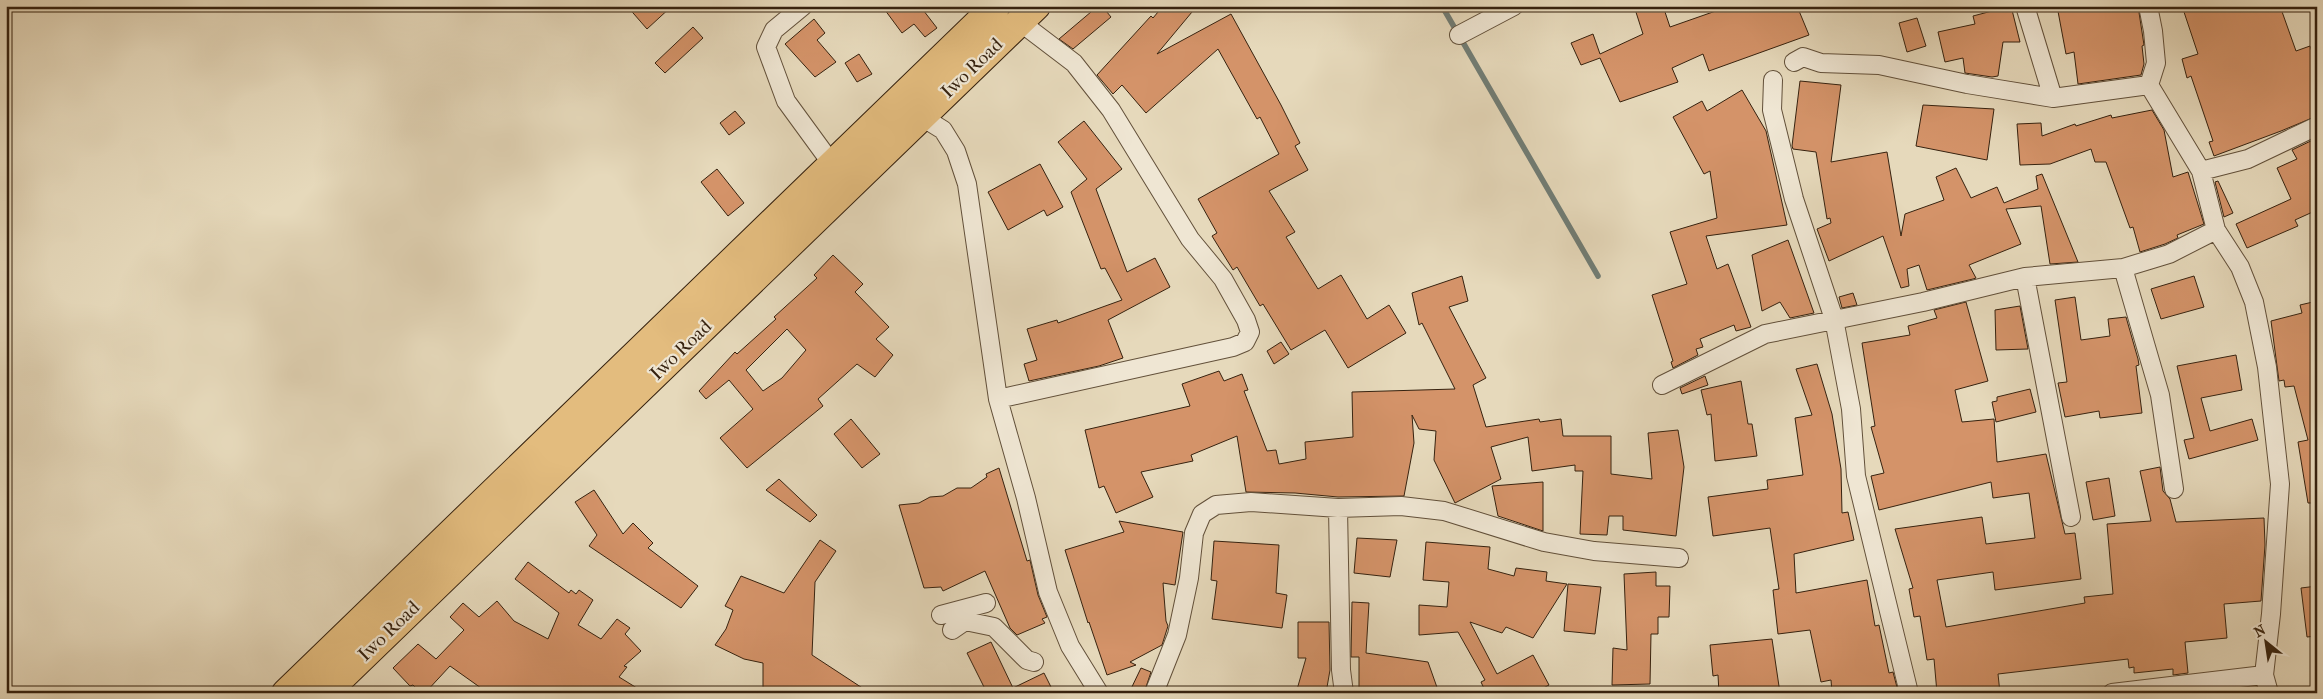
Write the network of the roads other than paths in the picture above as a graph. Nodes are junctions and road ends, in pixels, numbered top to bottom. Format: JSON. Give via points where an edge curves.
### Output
{"nodes":[{"id":1,"x":803,"y":6,"type":"edge"},
{"id":2,"x":996,"y":6,"type":"edge"},
{"id":3,"x":1514,"y":6,"type":"edge"},
{"id":4,"x":2026,"y":6,"type":"edge"},
{"id":5,"x":2148,"y":6,"type":"edge"},
{"id":6,"x":1028,"y":14,"type":"edge"},
{"id":7,"x":1459,"y":35,"type":"dead end"},
{"id":8,"x":1794,"y":62,"type":"dead end"},
{"id":9,"x":1773,"y":80,"type":"dead end"},
{"id":10,"x":2148,"y":85,"type":"junction"},
{"id":11,"x":2053,"y":98,"type":"junction"},
{"id":12,"x":922,"y":117,"type":"junction"},
{"id":13,"x":2317,"y":126,"type":"edge"},
{"id":14,"x":832,"y":164,"type":"junction"},
{"id":15,"x":2201,"y":171,"type":"junction"},
{"id":16,"x":2216,"y":230,"type":"junction"},
{"id":17,"x":2123,"y":268,"type":"junction"},
{"id":18,"x":2025,"y":277,"type":"junction"},
{"id":19,"x":1834,"y":320,"type":"junction"},
{"id":20,"x":1662,"y":385,"type":"dead end"},
{"id":21,"x":998,"y":400,"type":"junction"},
{"id":22,"x":540,"y":447,"type":"junction"},
{"id":23,"x":559,"y":467,"type":"junction"},
{"id":24,"x":2174,"y":489,"type":"dead end"},
{"id":25,"x":1338,"y":508,"type":"junction"},
{"id":26,"x":2071,"y":516,"type":"dead end"},
{"id":27,"x":1679,"y":558,"type":"dead end"},
{"id":28,"x":986,"y":603,"type":"dead end"},
{"id":29,"x":941,"y":615,"type":"dead end"},
{"id":30,"x":952,"y":630,"type":"dead end"},
{"id":31,"x":1034,"y":662,"type":"dead end"},
{"id":32,"x":2264,"y":675,"type":"junction"},
{"id":33,"x":2136,"y":692,"type":"edge"},
{"id":34,"x":286,"y":693,"type":"edge"},
{"id":35,"x":325,"y":693,"type":"edge"},
{"id":36,"x":1098,"y":693,"type":"edge"},
{"id":37,"x":1154,"y":693,"type":"edge"},
{"id":38,"x":1344,"y":693,"type":"edge"},
{"id":39,"x":1909,"y":693,"type":"edge"},
{"id":40,"x":2112,"y":693,"type":"edge"},
{"id":41,"x":2269,"y":693,"type":"edge"}],
"edges":[{"from":1,"to":14,"type":"street","via":[[774,30],[766,48],[786,101]]},
{"from":2,"to":14,"type":"main road","name":"Iwo Road"},
{"from":3,"to":7,"type":"street"},
{"from":4,"to":11,"type":"street"},
{"from":5,"to":10,"type":"street","via":[[2156,63]]},
{"from":6,"to":12,"type":"main road","name":"Iwo Road"},
{"from":6,"to":21,"type":"street","via":[[1074,63],[1111,110],[1190,239],[1223,279],[1250,332],[1245,342],[1225,349]]},
{"from":8,"to":11,"type":"street","via":[[1803,57],[1821,63],[1879,65]]},
{"from":9,"to":19,"type":"street","via":[[1772,110],[1794,199]]},
{"from":10,"to":11,"type":"street"},
{"from":10,"to":15,"type":"street"},
{"from":12,"to":21,"type":"street","via":[[943,130],[956,152],[967,184]]},
{"from":12,"to":23,"type":"main road","name":"Iwo Road"},
{"from":13,"to":15,"type":"street","via":[[2248,159]]},
{"from":14,"to":22,"type":"main road","name":"Iwo Road"},
{"from":15,"to":16,"type":"street"},
{"from":16,"to":17,"type":"street","via":[[2170,254]]},
{"from":16,"to":32,"type":"street","via":[[2240,268],[2254,302],[2267,367],[2280,484]]},
{"from":17,"to":18,"type":"street"},
{"from":17,"to":24,"type":"street","via":[[2160,395]]},
{"from":18,"to":19,"type":"street"},
{"from":18,"to":26,"type":"street"},
{"from":19,"to":20,"type":"street","via":[[1765,334]]},
{"from":19,"to":39,"type":"street","via":[[1851,409],[1856,476]]},
{"from":21,"to":36,"type":"street","via":[[1048,592],[1070,646]]},
{"from":22,"to":23,"type":"main road"},
{"from":22,"to":34,"type":"main road","name":"Iwo Road"},
{"from":23,"to":35,"type":"main road","name":"Iwo Road"},
{"from":25,"to":27,"type":"street","via":[[1401,506],[1444,511],[1544,542],[1594,551]]},
{"from":25,"to":37,"type":"street","via":[[1251,502],[1216,505],[1202,514],[1194,533],[1189,578],[1176,635]]},
{"from":25,"to":38,"type":"street"},
{"from":28,"to":29,"type":"street"},
{"from":30,"to":31,"type":"street","via":[[965,621],[994,627],[1027,660]]},
{"from":32,"to":33,"type":"street"},
{"from":32,"to":41,"type":"street"},
{"from":33,"to":40,"type":"street"}]}
